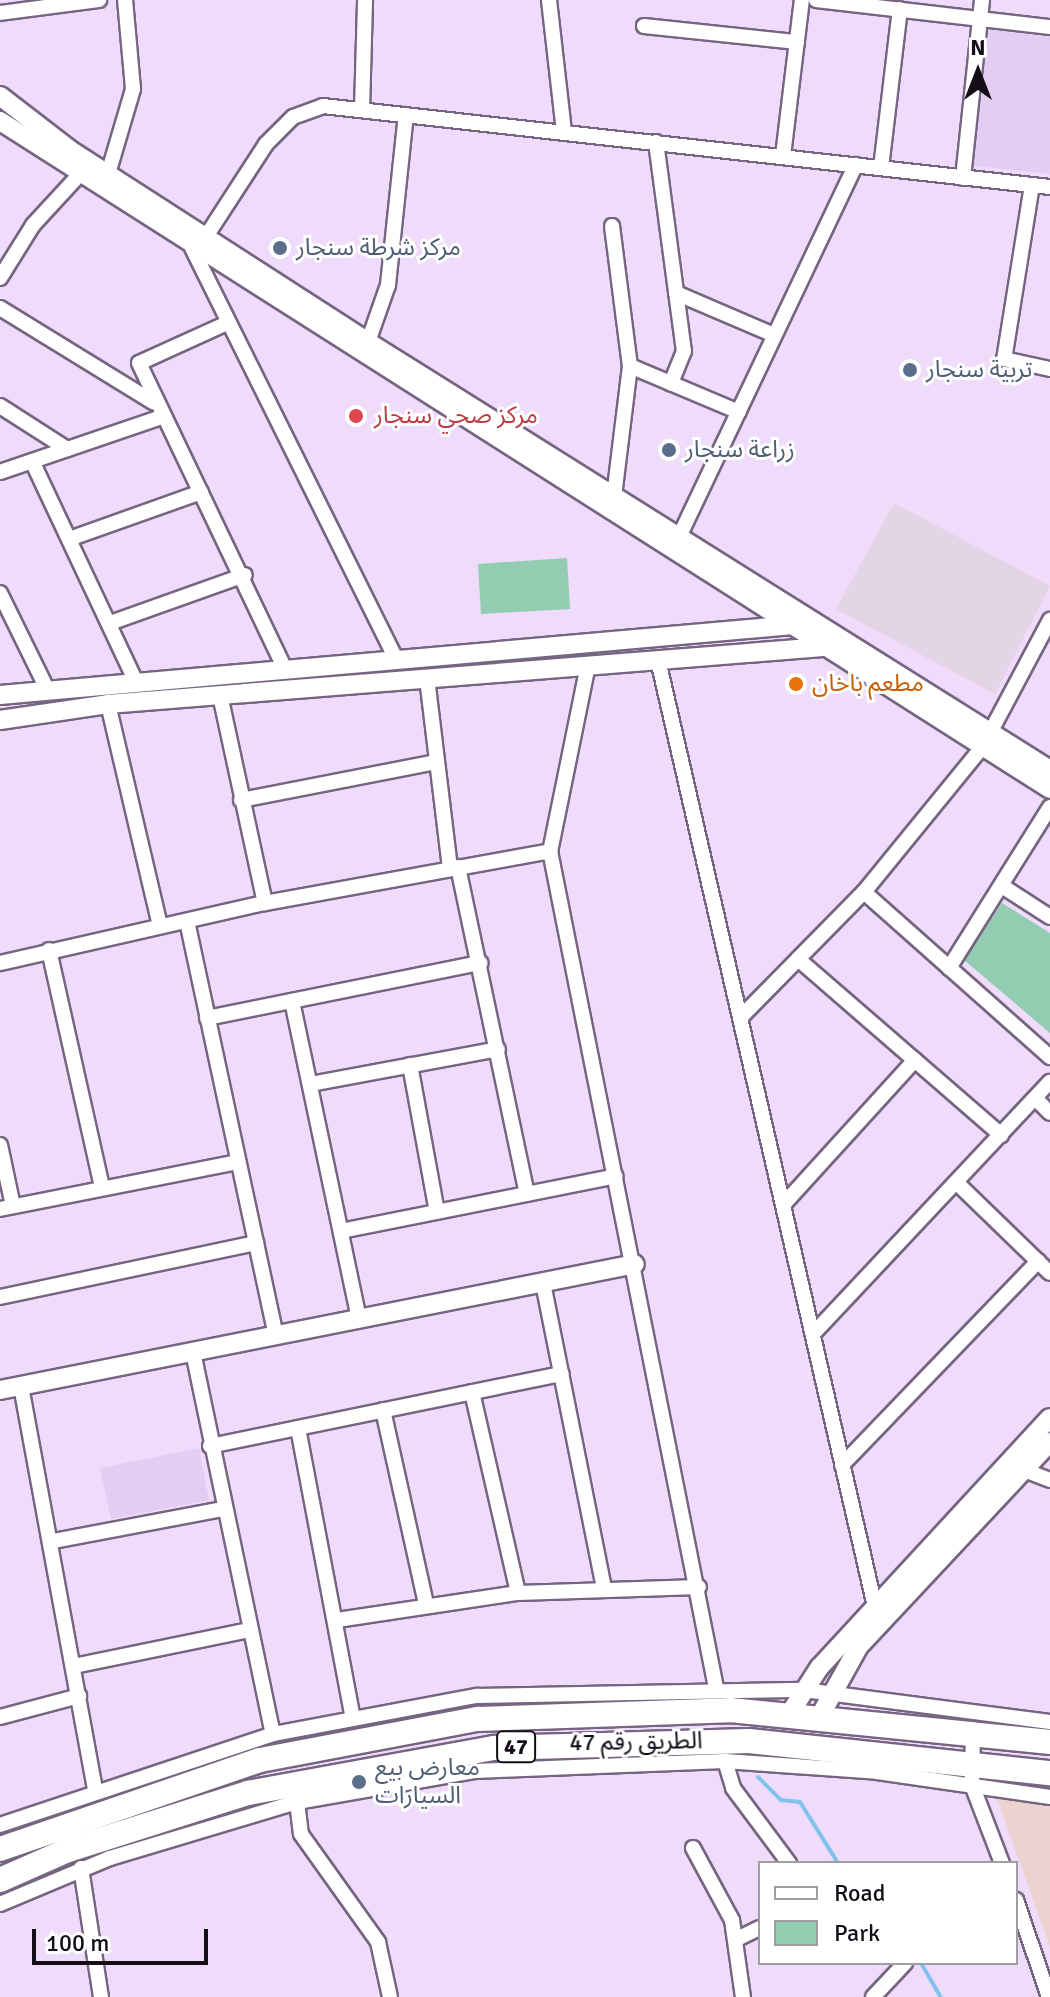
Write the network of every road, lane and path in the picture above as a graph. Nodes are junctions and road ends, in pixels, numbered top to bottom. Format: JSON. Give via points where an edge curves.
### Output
{"nodes":[{"id":1,"x":99,"y":0,"type":"edge"},
{"id":2,"x":125,"y":0,"type":"edge"},
{"id":3,"x":365,"y":0,"type":"edge"},
{"id":4,"x":549,"y":0,"type":"edge"},
{"id":5,"x":802,"y":0,"type":"edge"},
{"id":6,"x":816,"y":0,"type":"edge"},
{"id":7,"x":982,"y":0,"type":"edge"},
{"id":8,"x":900,"y":9,"type":"junction"},
{"id":9,"x":0,"y":13,"type":"edge"},
{"id":10,"x":980,"y":19,"type":"junction"},
{"id":11,"x":644,"y":26,"type":"dead end"},
{"id":12,"x":1050,"y":27,"type":"edge"},
{"id":13,"x":797,"y":42,"type":"junction"},
{"id":14,"x":0,"y":96,"type":"edge"},
{"id":15,"x":362,"y":110,"type":"junction"},
{"id":16,"x":406,"y":115,"type":"junction"},
{"id":17,"x":0,"y":121,"type":"edge"},
{"id":18,"x":564,"y":132,"type":"junction"},
{"id":19,"x":656,"y":142,"type":"junction"},
{"id":20,"x":783,"y":156,"type":"junction"},
{"id":21,"x":856,"y":165,"type":"junction"},
{"id":22,"x":881,"y":168,"type":"junction"},
{"id":23,"x":108,"y":174,"type":"junction"},
{"id":24,"x":78,"y":176,"type":"junction"},
{"id":25,"x":963,"y":178,"type":"junction"},
{"id":26,"x":1032,"y":185,"type":"junction"},
{"id":27,"x":1050,"y":187,"type":"edge"},
{"id":28,"x":612,"y":226,"type":"dead end"},
{"id":29,"x":207,"y":235,"type":"junction"},
{"id":30,"x":192,"y":248,"type":"junction"},
{"id":31,"x":0,"y":278,"type":"edge"},
{"id":32,"x":676,"y":293,"type":"junction"},
{"id":33,"x":0,"y":308,"type":"edge"},
{"id":34,"x":225,"y":324,"type":"junction"},
{"id":35,"x":774,"y":335,"type":"junction"},
{"id":36,"x":368,"y":342,"type":"junction"},
{"id":37,"x":630,"y":366,"type":"junction"},
{"id":38,"x":1050,"y":369,"type":"edge"},
{"id":39,"x":671,"y":383,"type":"junction"},
{"id":40,"x":153,"y":402,"type":"junction"},
{"id":41,"x":0,"y":406,"type":"edge"},
{"id":42,"x":739,"y":412,"type":"junction"},
{"id":43,"x":162,"y":417,"type":"junction"},
{"id":44,"x":67,"y":449,"type":"junction"},
{"id":45,"x":32,"y":461,"type":"junction"},
{"id":46,"x":0,"y":472,"type":"edge"},
{"id":47,"x":201,"y":492,"type":"junction"},
{"id":48,"x":614,"y":496,"type":"junction"},
{"id":49,"x":679,"y":537,"type":"junction"},
{"id":50,"x":69,"y":539,"type":"junction"},
{"id":51,"x":245,"y":575,"type":"junction"},
{"id":52,"x":0,"y":593,"type":"edge"},
{"id":53,"x":1050,"y":620,"type":"edge"},
{"id":54,"x":797,"y":621,"type":"junction"},
{"id":55,"x":110,"y":623,"type":"junction"},
{"id":56,"x":734,"y":632,"type":"junction"},
{"id":57,"x":823,"y":647,"type":"junction"},
{"id":58,"x":736,"y":653,"type":"junction"},
{"id":59,"x":396,"y":659,"type":"junction"},
{"id":60,"x":658,"y":660,"type":"junction"},
{"id":61,"x":588,"y":665,"type":"junction"},
{"id":62,"x":284,"y":667,"type":"junction"},
{"id":63,"x":427,"y":678,"type":"junction"},
{"id":64,"x":135,"y":680,"type":"junction"},
{"id":65,"x":46,"y":687,"type":"junction"},
{"id":66,"x":0,"y":695,"type":"edge"},
{"id":67,"x":220,"y":695,"type":"junction"},
{"id":68,"x":108,"y":704,"type":"junction"},
{"id":69,"x":0,"y":720,"type":"edge"},
{"id":70,"x":987,"y":740,"type":"junction"},
{"id":71,"x":436,"y":762,"type":"junction"},
{"id":72,"x":1050,"y":770,"type":"edge"},
{"id":73,"x":1050,"y":789,"type":"edge"},
{"id":74,"x":241,"y":800,"type":"junction"},
{"id":75,"x":1050,"y":807,"type":"edge"},
{"id":76,"x":550,"y":851,"type":"junction"},
{"id":77,"x":454,"y":868,"type":"junction"},
{"id":78,"x":1002,"y":886,"type":"junction"},
{"id":79,"x":864,"y":892,"type":"junction"},
{"id":80,"x":265,"y":903,"type":"junction"},
{"id":81,"x":1050,"y":917,"type":"edge"},
{"id":82,"x":187,"y":921,"type":"junction"},
{"id":83,"x":160,"y":926,"type":"junction"},
{"id":84,"x":49,"y":950,"type":"junction"},
{"id":85,"x":798,"y":959,"type":"junction"},
{"id":86,"x":0,"y":963,"type":"edge"},
{"id":87,"x":481,"y":963,"type":"junction"},
{"id":88,"x":949,"y":968,"type":"junction"},
{"id":89,"x":292,"y":1001,"type":"junction"},
{"id":90,"x":207,"y":1018,"type":"junction"},
{"id":91,"x":740,"y":1018,"type":"junction"},
{"id":92,"x":498,"y":1049,"type":"junction"},
{"id":93,"x":1050,"y":1057,"type":"edge"},
{"id":94,"x":915,"y":1060,"type":"junction"},
{"id":95,"x":410,"y":1065,"type":"junction"},
{"id":96,"x":1050,"y":1082,"type":"edge"},
{"id":97,"x":310,"y":1084,"type":"junction"},
{"id":98,"x":1035,"y":1098,"type":"junction"},
{"id":99,"x":1050,"y":1113,"type":"edge"},
{"id":100,"x":1001,"y":1135,"type":"junction"},
{"id":101,"x":0,"y":1145,"type":"edge"},
{"id":102,"x":238,"y":1162,"type":"junction"},
{"id":103,"x":616,"y":1176,"type":"junction"},
{"id":104,"x":957,"y":1183,"type":"junction"},
{"id":105,"x":102,"y":1187,"type":"junction"},
{"id":106,"x":527,"y":1194,"type":"junction"},
{"id":107,"x":783,"y":1205,"type":"junction"},
{"id":108,"x":7,"y":1207,"type":"edge"},
{"id":109,"x":437,"y":1212,"type":"junction"},
{"id":110,"x":341,"y":1231,"type":"junction"},
{"id":111,"x":256,"y":1243,"type":"junction"},
{"id":112,"x":1038,"y":1261,"type":"junction"},
{"id":113,"x":635,"y":1264,"type":"junction"},
{"id":114,"x":1050,"y":1273,"type":"edge"},
{"id":115,"x":543,"y":1283,"type":"junction"},
{"id":116,"x":0,"y":1297,"type":"edge"},
{"id":117,"x":359,"y":1319,"type":"junction"},
{"id":118,"x":813,"y":1334,"type":"junction"},
{"id":119,"x":276,"y":1336,"type":"junction"},
{"id":120,"x":193,"y":1352,"type":"junction"},
{"id":121,"x":562,"y":1374,"type":"junction"},
{"id":122,"x":21,"y":1386,"type":"junction"},
{"id":123,"x":0,"y":1390,"type":"edge"},
{"id":124,"x":472,"y":1392,"type":"junction"},
{"id":125,"x":383,"y":1410,"type":"junction"},
{"id":126,"x":1050,"y":1418,"type":"edge"},
{"id":127,"x":298,"y":1428,"type":"junction"},
{"id":128,"x":1050,"y":1442,"type":"edge"},
{"id":129,"x":210,"y":1446,"type":"junction"},
{"id":130,"x":842,"y":1465,"type":"junction"},
{"id":131,"x":1024,"y":1470,"type":"junction"},
{"id":132,"x":1050,"y":1480,"type":"edge"},
{"id":133,"x":223,"y":1509,"type":"junction"},
{"id":134,"x":53,"y":1541,"type":"junction"},
{"id":135,"x":699,"y":1587,"type":"junction"},
{"id":136,"x":604,"y":1589,"type":"junction"},
{"id":137,"x":518,"y":1593,"type":"junction"},
{"id":138,"x":426,"y":1604,"type":"junction"},
{"id":139,"x":875,"y":1607,"type":"junction"},
{"id":140,"x":337,"y":1620,"type":"junction"},
{"id":141,"x":250,"y":1630,"type":"junction"},
{"id":142,"x":74,"y":1666,"type":"junction"},
{"id":143,"x":716,"y":1688,"type":"junction"},
{"id":144,"x":804,"y":1690,"type":"junction"},
{"id":145,"x":831,"y":1691,"type":"junction"},
{"id":146,"x":79,"y":1696,"type":"junction"},
{"id":147,"x":687,"y":1699,"type":"junction"},
{"id":148,"x":790,"y":1713,"type":"junction"},
{"id":149,"x":352,"y":1715,"type":"junction"},
{"id":150,"x":820,"y":1716,"type":"junction"},
{"id":151,"x":0,"y":1717,"type":"edge"},
{"id":152,"x":1050,"y":1722,"type":"edge"},
{"id":153,"x":973,"y":1731,"type":"junction"},
{"id":154,"x":273,"y":1734,"type":"junction"},
{"id":155,"x":1050,"y":1742,"type":"edge"},
{"id":156,"x":644,"y":1750,"type":"junction"},
{"id":157,"x":971,"y":1760,"type":"junction"},
{"id":158,"x":725,"y":1761,"type":"junction"},
{"id":159,"x":186,"y":1771,"type":"junction"},
{"id":160,"x":1050,"y":1773,"type":"edge"},
{"id":161,"x":972,"y":1785,"type":"junction"},
{"id":162,"x":95,"y":1789,"type":"junction"},
{"id":163,"x":1050,"y":1797,"type":"edge"},
{"id":164,"x":297,"y":1802,"type":"junction"},
{"id":165,"x":0,"y":1825,"type":"edge"},
{"id":166,"x":58,"y":1825,"type":"junction"},
{"id":167,"x":693,"y":1848,"type":"dead end"},
{"id":168,"x":0,"y":1849,"type":"edge"},
{"id":169,"x":74,"y":1859,"type":"junction"},
{"id":170,"x":788,"y":1861,"type":"edge"},
{"id":171,"x":1001,"y":1861,"type":"edge"},
{"id":172,"x":0,"y":1880,"type":"edge"},
{"id":173,"x":0,"y":1904,"type":"edge"},
{"id":174,"x":1018,"y":1906,"type":"edge"},
{"id":175,"x":758,"y":1929,"type":"edge"},
{"id":176,"x":737,"y":1939,"type":"junction"},
{"id":177,"x":903,"y":1965,"type":"edge"},
{"id":178,"x":101,"y":1997,"type":"edge"},
{"id":179,"x":390,"y":1997,"type":"edge"},
{"id":180,"x":743,"y":1997,"type":"edge"},
{"id":181,"x":873,"y":1997,"type":"edge"},
{"id":182,"x":1049,"y":1997,"type":"edge"}],
"edges":[{"from":1,"to":9,"type":"street"},
{"from":2,"to":23,"type":"street","via":[[133,89]]},
{"from":3,"to":15,"type":"street"},
{"from":4,"to":18,"type":"street"},
{"from":5,"to":13,"type":"street"},
{"from":6,"to":8,"type":"street"},
{"from":7,"to":10,"type":"street"},
{"from":8,"to":10,"type":"street"},
{"from":8,"to":22,"type":"street"},
{"from":10,"to":12,"type":"street"},
{"from":10,"to":25,"type":"street"},
{"from":11,"to":13,"type":"street"},
{"from":13,"to":20,"type":"street"},
{"from":14,"to":23,"type":"street"},
{"from":15,"to":16,"type":"street"},
{"from":15,"to":29,"type":"street","via":[[323,106],[293,117],[266,144]]},
{"from":16,"to":18,"type":"street"},
{"from":16,"to":36,"type":"street","via":[[388,285]]},
{"from":17,"to":24,"type":"street"},
{"from":18,"to":19,"type":"street"},
{"from":19,"to":20,"type":"street"},
{"from":19,"to":32,"type":"street"},
{"from":20,"to":21,"type":"street"},
{"from":21,"to":22,"type":"street"},
{"from":21,"to":35,"type":"street"},
{"from":22,"to":25,"type":"street"},
{"from":23,"to":29,"type":"street"},
{"from":24,"to":30,"type":"street"},
{"from":24,"to":31,"type":"street","via":[[33,225]]},
{"from":25,"to":26,"type":"street"},
{"from":26,"to":27,"type":"street"},
{"from":26,"to":38,"type":"street","via":[[1004,359]]},
{"from":28,"to":37,"type":"street"},
{"from":29,"to":36,"type":"street"},
{"from":30,"to":34,"type":"street"},
{"from":30,"to":54,"type":"street"},
{"from":32,"to":35,"type":"street"},
{"from":32,"to":39,"type":"street","via":[[684,351]]},
{"from":33,"to":40,"type":"street"},
{"from":34,"to":40,"type":"street","via":[[139,363]]},
{"from":34,"to":59,"type":"street"},
{"from":35,"to":42,"type":"street"},
{"from":36,"to":48,"type":"street"},
{"from":37,"to":39,"type":"street"},
{"from":37,"to":48,"type":"street"},
{"from":39,"to":42,"type":"street"},
{"from":40,"to":43,"type":"street"},
{"from":41,"to":44,"type":"street"},
{"from":42,"to":49,"type":"street"},
{"from":43,"to":44,"type":"street"},
{"from":43,"to":47,"type":"street"},
{"from":44,"to":45,"type":"street"},
{"from":45,"to":46,"type":"street"},
{"from":45,"to":50,"type":"street"},
{"from":47,"to":50,"type":"street"},
{"from":47,"to":51,"type":"street"},
{"from":48,"to":49,"type":"street"},
{"from":49,"to":54,"type":"street"},
{"from":50,"to":55,"type":"street"},
{"from":51,"to":55,"type":"street"},
{"from":51,"to":62,"type":"street"},
{"from":52,"to":65,"type":"street"},
{"from":53,"to":70,"type":"street"},
{"from":54,"to":56,"type":"street"},
{"from":54,"to":57,"type":"street"},
{"from":54,"to":70,"type":"street"},
{"from":55,"to":64,"type":"street"},
{"from":56,"to":58,"type":"street"},
{"from":56,"to":59,"type":"street"},
{"from":57,"to":58,"type":"street"},
{"from":57,"to":70,"type":"street"},
{"from":58,"to":60,"type":"street"},
{"from":59,"to":62,"type":"street"},
{"from":60,"to":61,"type":"street"},
{"from":60,"to":91,"type":"street"},
{"from":61,"to":63,"type":"street"},
{"from":61,"to":76,"type":"street"},
{"from":62,"to":64,"type":"street"},
{"from":63,"to":67,"type":"street"},
{"from":63,"to":71,"type":"street"},
{"from":64,"to":65,"type":"street"},
{"from":65,"to":66,"type":"street"},
{"from":67,"to":68,"type":"street"},
{"from":67,"to":74,"type":"street"},
{"from":68,"to":69,"type":"street"},
{"from":68,"to":83,"type":"street"},
{"from":70,"to":72,"type":"street"},
{"from":70,"to":73,"type":"street"},
{"from":70,"to":79,"type":"street"},
{"from":71,"to":74,"type":"street"},
{"from":71,"to":77,"type":"street"},
{"from":74,"to":80,"type":"street"},
{"from":75,"to":78,"type":"street"},
{"from":76,"to":77,"type":"street"},
{"from":76,"to":103,"type":"street"},
{"from":77,"to":80,"type":"street"},
{"from":77,"to":87,"type":"street"},
{"from":78,"to":81,"type":"street"},
{"from":78,"to":88,"type":"street"},
{"from":79,"to":85,"type":"street"},
{"from":79,"to":88,"type":"street"},
{"from":80,"to":82,"type":"street"},
{"from":82,"to":83,"type":"street"},
{"from":82,"to":90,"type":"street"},
{"from":83,"to":84,"type":"street"},
{"from":84,"to":86,"type":"street"},
{"from":84,"to":105,"type":"street"},
{"from":85,"to":91,"type":"street"},
{"from":85,"to":94,"type":"street"},
{"from":87,"to":89,"type":"street"},
{"from":87,"to":92,"type":"street"},
{"from":88,"to":93,"type":"street"},
{"from":89,"to":90,"type":"street"},
{"from":89,"to":97,"type":"street"},
{"from":90,"to":102,"type":"street"},
{"from":91,"to":107,"type":"street"},
{"from":92,"to":95,"type":"street"},
{"from":92,"to":106,"type":"street"},
{"from":94,"to":100,"type":"street"},
{"from":94,"to":107,"type":"street"},
{"from":95,"to":97,"type":"street"},
{"from":95,"to":109,"type":"street"},
{"from":96,"to":98,"type":"street"},
{"from":97,"to":110,"type":"street"},
{"from":98,"to":99,"type":"street"},
{"from":98,"to":100,"type":"street"},
{"from":100,"to":104,"type":"street"},
{"from":101,"to":108,"type":"street"},
{"from":102,"to":105,"type":"street"},
{"from":102,"to":111,"type":"street"},
{"from":103,"to":106,"type":"street"},
{"from":103,"to":113,"type":"street"},
{"from":104,"to":112,"type":"street"},
{"from":104,"to":118,"type":"street"},
{"from":105,"to":108,"type":"street"},
{"from":106,"to":109,"type":"street"},
{"from":107,"to":118,"type":"street"},
{"from":109,"to":110,"type":"street"},
{"from":110,"to":117,"type":"street"},
{"from":111,"to":116,"type":"street"},
{"from":111,"to":119,"type":"street"},
{"from":112,"to":114,"type":"street"},
{"from":112,"to":130,"type":"street"},
{"from":113,"to":115,"type":"street"},
{"from":113,"to":135,"type":"street"},
{"from":115,"to":117,"type":"street"},
{"from":115,"to":121,"type":"street"},
{"from":117,"to":119,"type":"street"},
{"from":118,"to":130,"type":"street"},
{"from":119,"to":120,"type":"street"},
{"from":120,"to":122,"type":"street"},
{"from":120,"to":129,"type":"street"},
{"from":121,"to":124,"type":"street"},
{"from":121,"to":136,"type":"street"},
{"from":122,"to":123,"type":"street"},
{"from":122,"to":134,"type":"street"},
{"from":124,"to":125,"type":"street"},
{"from":124,"to":137,"type":"street"},
{"from":125,"to":127,"type":"street"},
{"from":125,"to":138,"type":"street"},
{"from":126,"to":139,"type":"street"},
{"from":127,"to":129,"type":"street"},
{"from":127,"to":140,"type":"street"},
{"from":128,"to":131,"type":"street"},
{"from":129,"to":133,"type":"street"},
{"from":130,"to":139,"type":"street"},
{"from":131,"to":132,"type":"street"},
{"from":131,"to":145,"type":"street","via":[[859,1646]]},
{"from":133,"to":134,"type":"street"},
{"from":133,"to":141,"type":"street"},
{"from":134,"to":142,"type":"street"},
{"from":135,"to":136,"type":"street"},
{"from":135,"to":143,"type":"street"},
{"from":136,"to":137,"type":"street"},
{"from":137,"to":138,"type":"street"},
{"from":138,"to":140,"type":"street"},
{"from":139,"to":144,"type":"street"},
{"from":140,"to":149,"type":"street"},
{"from":141,"to":142,"type":"street"},
{"from":141,"to":154,"type":"street"},
{"from":142,"to":146,"type":"street"},
{"from":143,"to":144,"type":"street"},
{"from":143,"to":147,"type":"street"},
{"from":144,"to":145,"type":"street"},
{"from":144,"to":148,"type":"street"},
{"from":145,"to":150,"type":"street"},
{"from":145,"to":152,"type":"street"},
{"from":146,"to":151,"type":"street"},
{"from":146,"to":162,"type":"street"},
{"from":147,"to":148,"type":"highway","name":"الطريق رقم 47","number":"47"},
{"from":147,"to":149,"type":"street","via":[[519,1692]]},
{"from":147,"to":159,"type":"highway","name":"الطريق رقم 47","number":"47","via":[[404,1728]]},
{"from":148,"to":150,"type":"highway","name":"الطريق رقم 47","number":"47"},
{"from":149,"to":154,"type":"street"},
{"from":150,"to":153,"type":"highway","name":"الطريق رقم 47","number":"47"},
{"from":153,"to":155,"type":"highway","name":"الطريق رقم 47","number":"47"},
{"from":153,"to":157,"type":"street"},
{"from":154,"to":159,"type":"street"},
{"from":156,"to":157,"type":"highway","name":"الطريق رقم 47","number":"47","via":[[813,1744]]},
{"from":156,"to":158,"type":"street"},
{"from":156,"to":164,"type":"street","via":[[443,1775]]},
{"from":156,"to":169,"type":"highway","name":"الطريق رقم 47","number":"47","via":[[370,1766],[248,1793]]},
{"from":157,"to":160,"type":"highway","name":"الطريق رقم 47","number":"47"},
{"from":157,"to":161,"type":"street"},
{"from":158,"to":161,"type":"street"},
{"from":158,"to":170,"type":"street","via":[[733,1788]]},
{"from":159,"to":162,"type":"street"},
{"from":159,"to":166,"type":"highway","name":"الطريق رقم 47","number":"47"},
{"from":161,"to":163,"type":"street"},
{"from":161,"to":171,"type":"street"},
{"from":162,"to":165,"type":"street"},
{"from":164,"to":169,"type":"street"},
{"from":164,"to":179,"type":"street","via":[[307,1844],[378,1942]]},
{"from":166,"to":168,"type":"highway","name":"الطريق رقم 47","number":"47"},
{"from":166,"to":169,"type":"highway"},
{"from":167,"to":176,"type":"street"},
{"from":169,"to":172,"type":"highway","name":"الطريق رقم 47","number":"47"},
{"from":169,"to":173,"type":"street"},
{"from":169,"to":178,"type":"street"},
{"from":174,"to":182,"type":"street"},
{"from":175,"to":176,"type":"street"},
{"from":176,"to":180,"type":"street"},
{"from":177,"to":181,"type":"street"}]}
